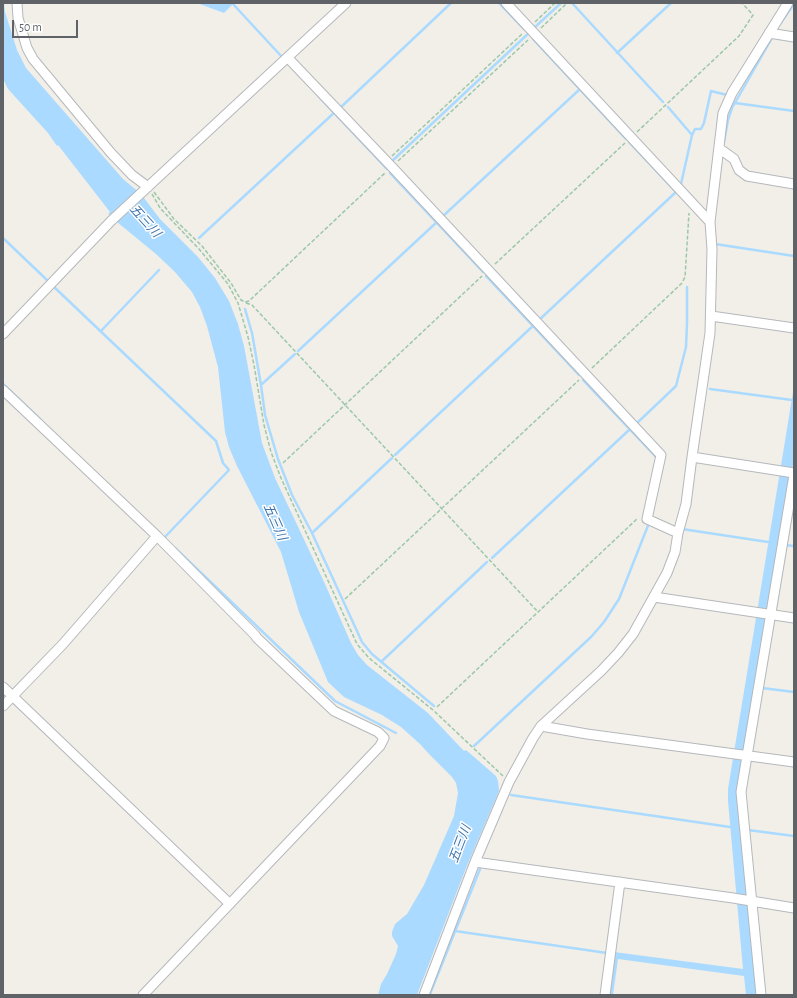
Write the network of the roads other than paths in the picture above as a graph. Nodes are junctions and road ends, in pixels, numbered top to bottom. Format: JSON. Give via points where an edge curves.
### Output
{"nodes":[{"id":1,"x":17,"y":3,"type":"edge"},
{"id":2,"x":346,"y":3,"type":"edge"},
{"id":3,"x":506,"y":3,"type":"edge"},
{"id":4,"x":788,"y":3,"type":"edge"},
{"id":5,"x":769,"y":34,"type":"junction"},
{"id":6,"x":794,"y":37,"type":"edge"},
{"id":7,"x":288,"y":58,"type":"junction"},
{"id":8,"x":720,"y":149,"type":"junction"},
{"id":9,"x":794,"y":184,"type":"edge"},
{"id":10,"x":148,"y":187,"type":"junction"},
{"id":11,"x":710,"y":222,"type":"junction"},
{"id":12,"x":711,"y":316,"type":"junction"},
{"id":13,"x":793,"y":328,"type":"edge"},
{"id":14,"x":3,"y":334,"type":"edge"},
{"id":15,"x":3,"y":390,"type":"edge"},
{"id":16,"x":692,"y":457,"type":"junction"},
{"id":17,"x":794,"y":474,"type":"edge"},
{"id":18,"x":678,"y":533,"type":"junction"},
{"id":19,"x":157,"y":536,"type":"junction"},
{"id":20,"x":654,"y":597,"type":"junction"},
{"id":21,"x":770,"y":614,"type":"junction"},
{"id":22,"x":794,"y":618,"type":"edge"},
{"id":23,"x":3,"y":687,"type":"edge"},
{"id":24,"x":13,"y":696,"type":"junction"},
{"id":25,"x":3,"y":706,"type":"edge"},
{"id":26,"x":541,"y":726,"type":"junction"},
{"id":27,"x":747,"y":756,"type":"junction"},
{"id":28,"x":794,"y":762,"type":"edge"},
{"id":29,"x":475,"y":862,"type":"junction"},
{"id":30,"x":620,"y":882,"type":"junction"},
{"id":31,"x":752,"y":901,"type":"junction"},
{"id":32,"x":230,"y":904,"type":"junction"},
{"id":33,"x":794,"y":908,"type":"edge"},
{"id":34,"x":143,"y":995,"type":"edge"},
{"id":35,"x":424,"y":995,"type":"edge"},
{"id":36,"x":605,"y":995,"type":"edge"},
{"id":37,"x":761,"y":995,"type":"edge"}],
"edges":[{"from":1,"to":10,"type":"street","via":[[18,18],[33,59],[111,153]]},
{"from":2,"to":7,"type":"street"},
{"from":3,"to":11,"type":"street"},
{"from":4,"to":5,"type":"street"},
{"from":5,"to":6,"type":"street"},
{"from":5,"to":8,"type":"street","via":[[732,93],[723,113]]},
{"from":7,"to":10,"type":"street"},
{"from":7,"to":18,"type":"street","via":[[661,456],[647,519]]},
{"from":8,"to":9,"type":"street","via":[[734,159],[739,170],[746,176]]},
{"from":8,"to":11,"type":"street"},
{"from":10,"to":14,"type":"street","via":[[111,221]]},
{"from":11,"to":12,"type":"street"},
{"from":12,"to":13,"type":"street"},
{"from":12,"to":16,"type":"street"},
{"from":15,"to":19,"type":"street"},
{"from":16,"to":17,"type":"street"},
{"from":16,"to":18,"type":"street","via":[[686,504]]},
{"from":17,"to":21,"type":"street"},
{"from":18,"to":20,"type":"street","via":[[675,552]]},
{"from":19,"to":24,"type":"street","via":[[63,644]]},
{"from":19,"to":32,"type":"street","via":[[256,634],[257,638],[334,711],[378,732],[384,738],[380,746]]},
{"from":20,"to":21,"type":"street"},
{"from":20,"to":26,"type":"street","via":[[633,634],[618,653],[601,672]]},
{"from":21,"to":22,"type":"street"},
{"from":21,"to":27,"type":"street"},
{"from":23,"to":24,"type":"street"},
{"from":24,"to":25,"type":"street"},
{"from":24,"to":32,"type":"street"},
{"from":26,"to":27,"type":"street"},
{"from":26,"to":29,"type":"street","via":[[509,782]]},
{"from":27,"to":28,"type":"street"},
{"from":27,"to":31,"type":"street","via":[[742,805]]},
{"from":29,"to":30,"type":"street"},
{"from":29,"to":35,"type":"street"},
{"from":30,"to":31,"type":"street"},
{"from":30,"to":36,"type":"street"},
{"from":31,"to":33,"type":"street"},
{"from":31,"to":37,"type":"street"},
{"from":32,"to":34,"type":"street"}]}
